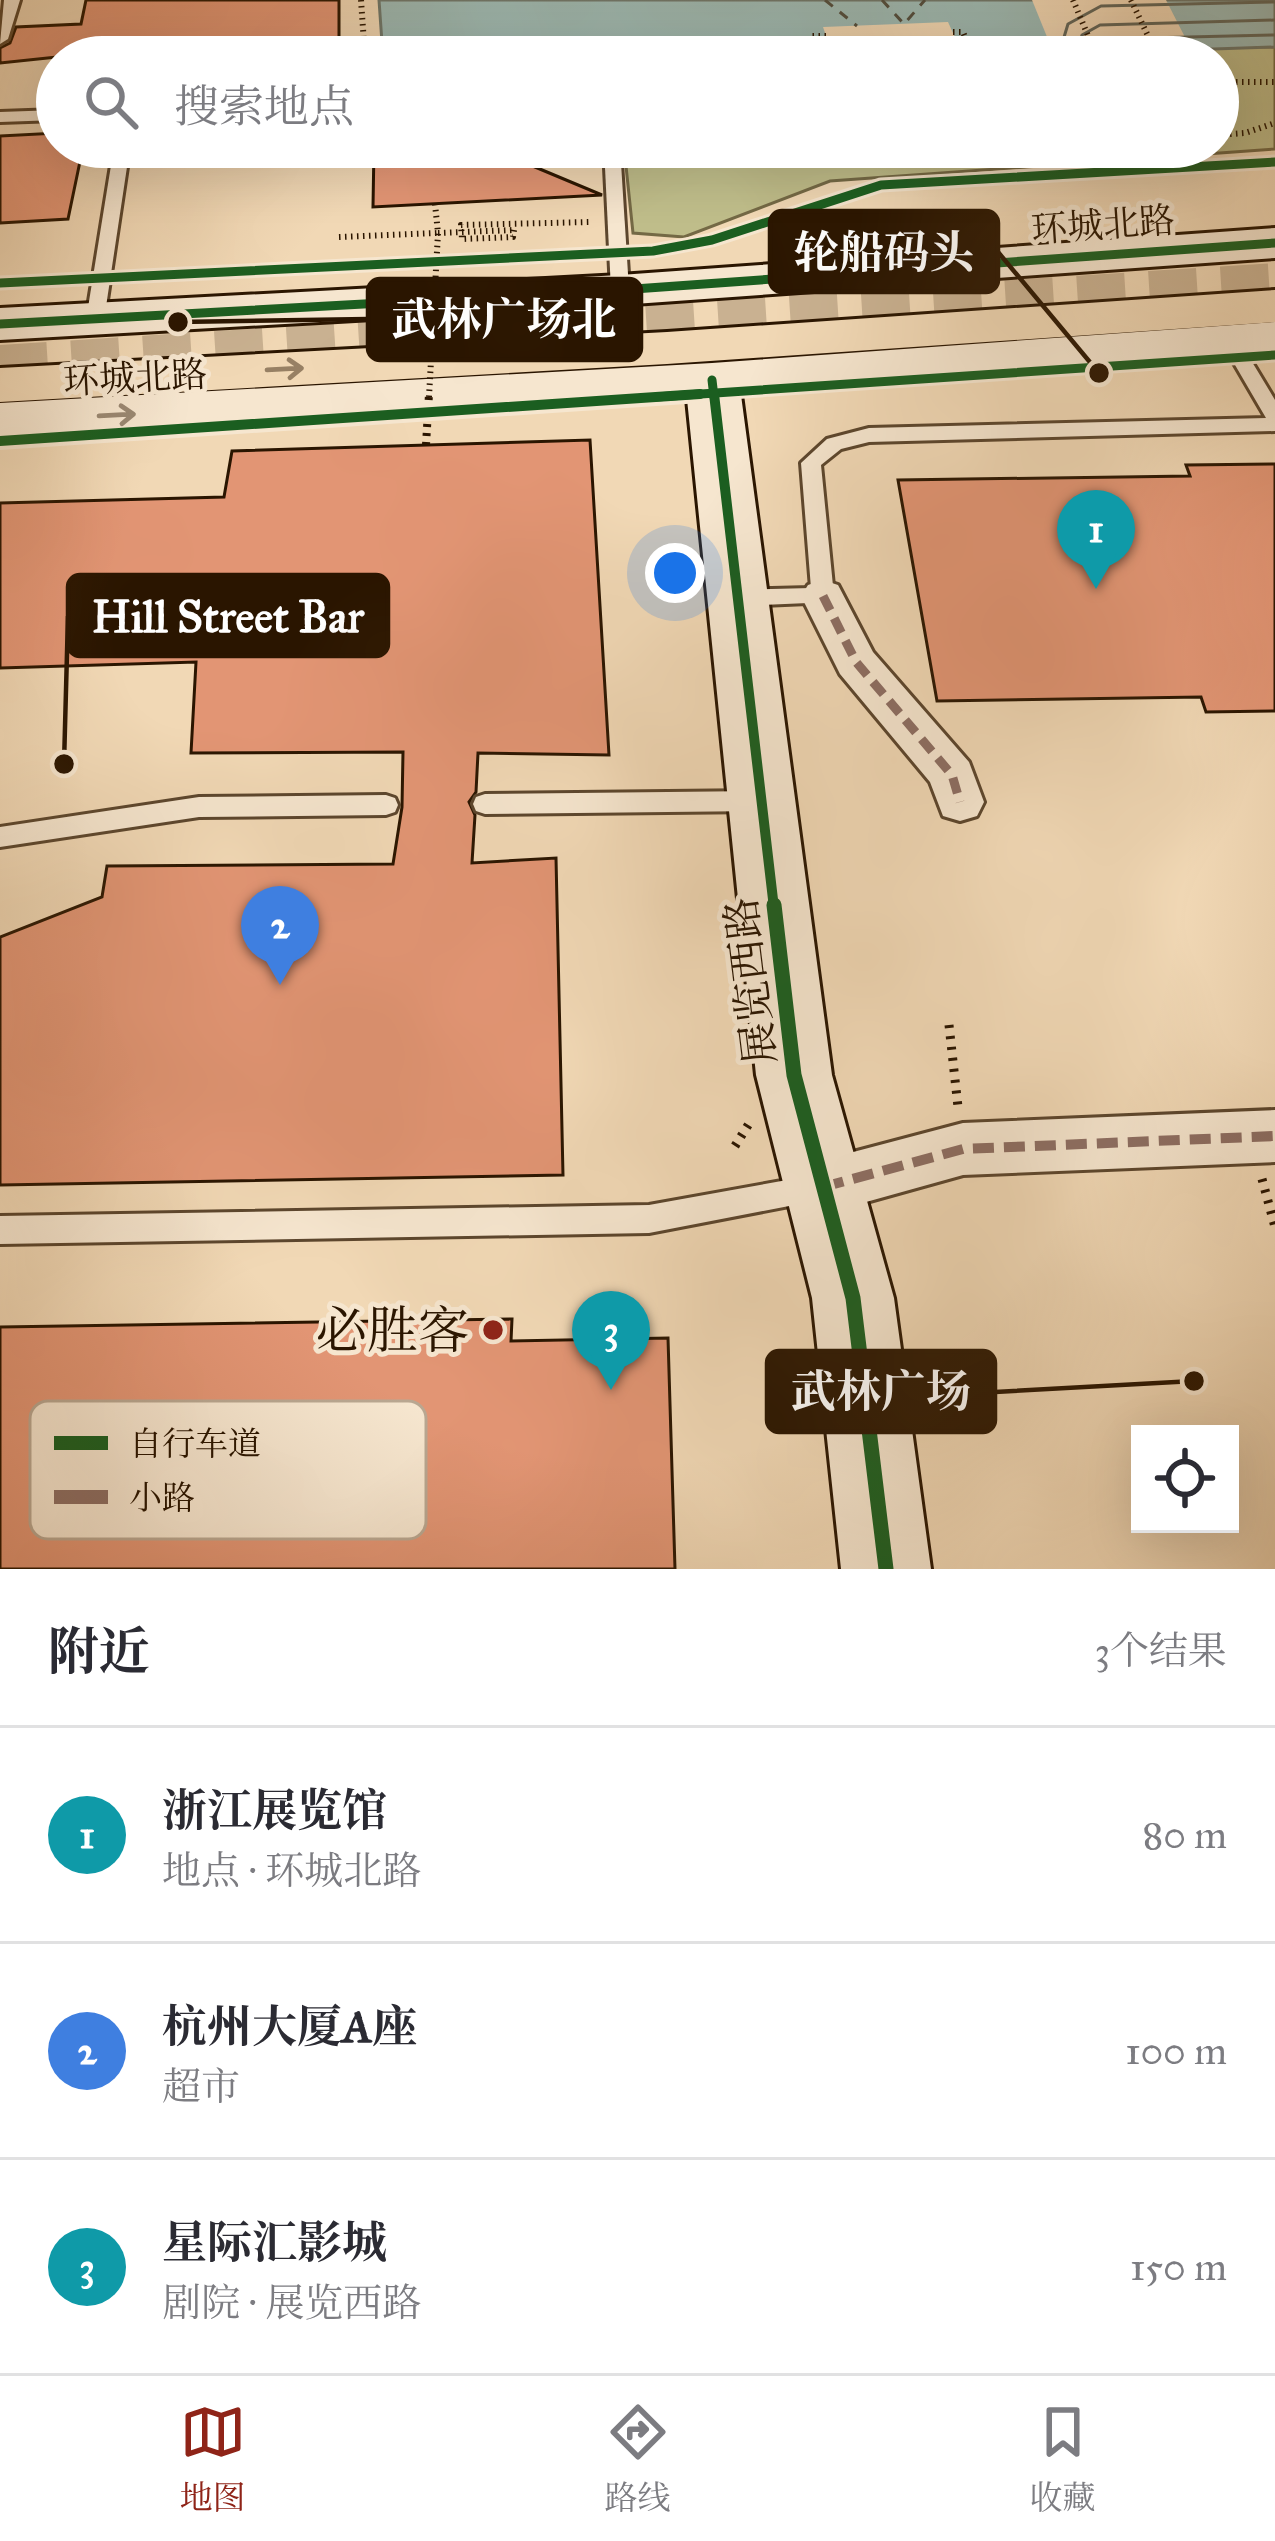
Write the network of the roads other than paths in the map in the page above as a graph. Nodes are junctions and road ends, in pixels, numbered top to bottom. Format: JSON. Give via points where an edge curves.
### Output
{"nodes":[{"id":1,"x":13,"y":0,"type":"edge"},
{"id":2,"x":0,"y":39,"type":"edge"},
{"id":3,"x":36,"y":116,"type":"edge"},
{"id":4,"x":0,"y":117,"type":"edge"},
{"id":5,"x":119,"y":168,"type":"edge"},
{"id":6,"x":613,"y":168,"type":"edge"},
{"id":7,"x":1275,"y":243,"type":"edge"},
{"id":8,"x":1275,"y":272,"type":"edge"},
{"id":9,"x":620,"y":290,"type":"junction"},
{"id":10,"x":1275,"y":306,"type":"edge"},
{"id":11,"x":95,"y":320,"type":"junction"},
{"id":12,"x":0,"y":324,"type":"edge"},
{"id":13,"x":1252,"y":339,"type":"edge"},
{"id":14,"x":0,"y":345,"type":"edge"},
{"id":15,"x":712,"y":380,"type":"junction"},
{"id":16,"x":0,"y":385,"type":"edge"},
{"id":17,"x":0,"y":421,"type":"edge"},
{"id":18,"x":1275,"y":421,"type":"edge"},
{"id":19,"x":823,"y":596,"type":"junction"},
{"id":20,"x":739,"y":598,"type":"junction"},
{"id":21,"x":762,"y":801,"type":"junction"},
{"id":22,"x":960,"y":802,"type":"dead end"},
{"id":23,"x":485,"y":804,"type":"dead end"},
{"id":24,"x":386,"y":805,"type":"dead end"},
{"id":25,"x":0,"y":837,"type":"edge"},
{"id":26,"x":1275,"y":1136,"type":"edge"},
{"id":27,"x":823,"y":1187,"type":"junction"},
{"id":28,"x":0,"y":1230,"type":"edge"},
{"id":29,"x":886,"y":1569,"type":"edge"}],
"edges":[{"from":1,"to":2,"type":"lane"},
{"from":3,"to":4,"type":"lane"},
{"from":5,"to":11,"type":"lane"},
{"from":6,"to":9,"type":"lane"},
{"from":7,"to":9,"type":"main road","name":"环城北路"},
{"from":8,"to":14,"type":"main road","name":"环城北路"},
{"from":9,"to":11,"type":"main road","name":"环城北路"},
{"from":16,"to":10,"type":"main road","name":"环城北路","one_way":true},
{"from":11,"to":12,"type":"main road","name":"环城北路"},
{"from":13,"to":15,"type":"main road","name":"环城北路"},
{"from":13,"to":18,"type":"lane"},
{"from":17,"to":15,"type":"main road","name":"环城北路","one_way":true},
{"from":15,"to":20,"type":"main road","name":"展览西路"},
{"from":18,"to":19,"type":"lane","via":[[868,435],[834,444],[811,463]]},
{"from":19,"to":20,"type":"lane"},
{"from":19,"to":22,"type":"street","via":[[856,662],[952,775]]},
{"from":20,"to":21,"type":"main road","name":"展览西路"},
{"from":21,"to":23,"type":"lane"},
{"from":21,"to":27,"type":"main road","name":"展览西路","via":[[794,1076]]},
{"from":24,"to":25,"type":"lane","via":[[199,807]]},
{"from":26,"to":27,"type":"street","via":[[963,1149]]},
{"from":27,"to":28,"type":"lane","via":[[649,1219]]},
{"from":27,"to":29,"type":"main road","name":"展览西路","via":[[853,1298]]}]}
